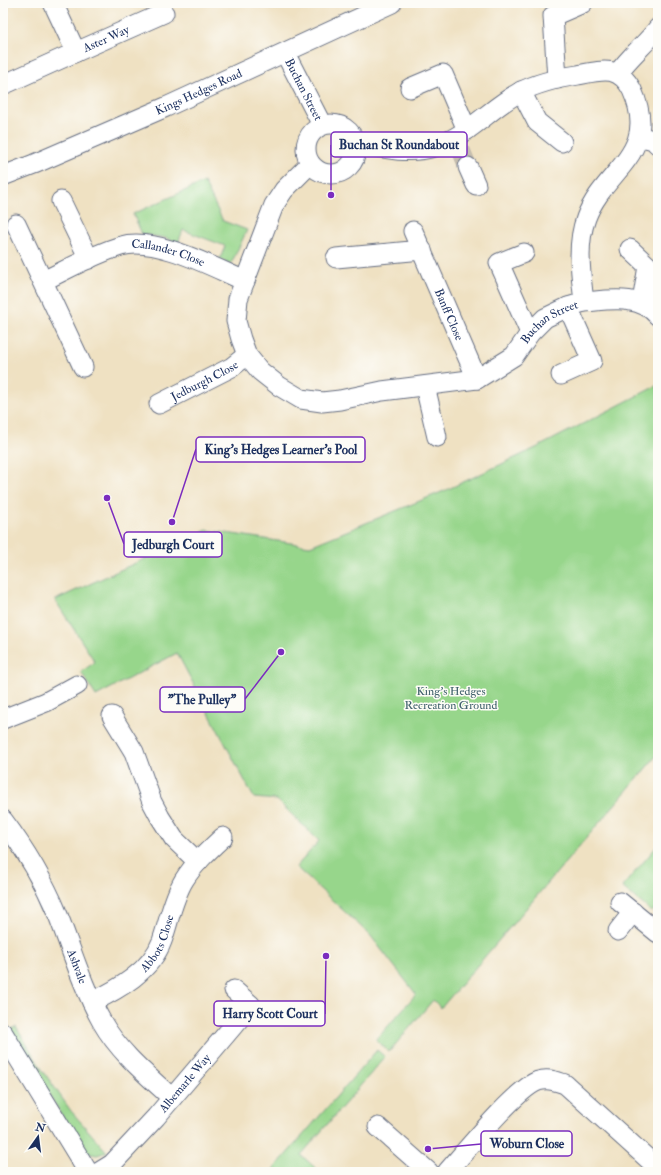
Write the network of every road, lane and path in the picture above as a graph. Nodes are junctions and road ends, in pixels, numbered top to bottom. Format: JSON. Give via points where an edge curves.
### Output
{"nodes":[{"id":1,"x":53,"y":3,"type":"edge"},
{"id":2,"x":392,"y":3,"type":"edge"},
{"id":3,"x":583,"y":3,"type":"edge"},
{"id":4,"x":164,"y":13,"type":"dead end"},
{"id":5,"x":656,"y":36,"type":"edge"},
{"id":6,"x":76,"y":52,"type":"junction"},
{"id":7,"x":285,"y":53,"type":"junction"},
{"id":8,"x":618,"y":73,"type":"junction"},
{"id":9,"x":557,"y":79,"type":"junction"},
{"id":10,"x":3,"y":85,"type":"edge"},
{"id":11,"x":410,"y":88,"type":"dead end"},
{"id":12,"x":521,"y":91,"type":"junction"},
{"id":13,"x":322,"y":125,"type":"junction"},
{"id":14,"x":649,"y":140,"type":"edge"},
{"id":15,"x":562,"y":142,"type":"dead end"},
{"id":16,"x":356,"y":144,"type":"junction"},
{"id":17,"x":463,"y":146,"type":"junction"},
{"id":18,"x":310,"y":164,"type":"junction"},
{"id":19,"x":3,"y":176,"type":"edge"},
{"id":20,"x":476,"y":185,"type":"dead end"},
{"id":21,"x":61,"y":201,"type":"dead end"},
{"id":22,"x":16,"y":224,"type":"dead end"},
{"id":23,"x":413,"y":231,"type":"dead end"},
{"id":24,"x":630,"y":249,"type":"dead end"},
{"id":25,"x":422,"y":250,"type":"junction"},
{"id":26,"x":524,"y":253,"type":"dead end"},
{"id":27,"x":336,"y":258,"type":"dead end"},
{"id":28,"x":89,"y":259,"type":"junction"},
{"id":29,"x":43,"y":281,"type":"junction"},
{"id":30,"x":245,"y":281,"type":"junction"},
{"id":31,"x":642,"y":302,"type":"junction"},
{"id":32,"x":576,"y":305,"type":"junction"},
{"id":33,"x":658,"y":316,"type":"edge"},
{"id":34,"x":530,"y":333,"type":"junction"},
{"id":35,"x":247,"y":355,"type":"junction"},
{"id":36,"x":83,"y":367,"type":"dead end"},
{"id":37,"x":561,"y":375,"type":"dead end"},
{"id":38,"x":477,"y":379,"type":"junction"},
{"id":39,"x":425,"y":386,"type":"junction"},
{"id":40,"x":159,"y":404,"type":"dead end"},
{"id":41,"x":437,"y":437,"type":"dead end"},
{"id":42,"x":76,"y":685,"type":"dead end"},
{"id":43,"x":112,"y":716,"type":"dead end"},
{"id":44,"x":3,"y":719,"type":"edge"},
{"id":45,"x":3,"y":820,"type":"edge"},
{"id":46,"x":223,"y":837,"type":"dead end"},
{"id":47,"x":198,"y":862,"type":"junction"},
{"id":48,"x":618,"y":931,"type":"dead end"},
{"id":49,"x":658,"y":933,"type":"edge"},
{"id":50,"x":234,"y":990,"type":"dead end"},
{"id":51,"x":92,"y":1002,"type":"junction"},
{"id":52,"x":3,"y":1033,"type":"edge"},
{"id":53,"x":172,"y":1098,"type":"junction"},
{"id":54,"x":378,"y":1127,"type":"dead end"},
{"id":55,"x":658,"y":1168,"type":"edge"},
{"id":56,"x":88,"y":1172,"type":"edge"},
{"id":57,"x":99,"y":1172,"type":"edge"},
{"id":58,"x":429,"y":1172,"type":"edge"},
{"id":59,"x":447,"y":1172,"type":"edge"}],
"edges":[{"from":1,"to":6,"type":"street","name":"Aster Way"},
{"from":2,"to":7,"type":"street","name":"Kings Hedges Road"},
{"from":3,"to":9,"type":"street","via":[[553,16]]},
{"from":4,"to":6,"type":"street","name":"Aster Way"},
{"from":5,"to":8,"type":"street","via":[[628,58]]},
{"from":6,"to":10,"type":"street"},
{"from":7,"to":13,"type":"street","name":"Buchan Street"},
{"from":7,"to":19,"type":"street","name":"Kings Hedges Road"},
{"from":8,"to":9,"type":"street","via":[[606,70]]},
{"from":8,"to":14,"type":"street","name":"Buchan Street","via":[[627,81],[640,104]]},
{"from":9,"to":12,"type":"street"},
{"from":11,"to":17,"type":"street","via":[[443,74]]},
{"from":12,"to":15,"type":"street","via":[[537,122]]},
{"from":12,"to":17,"type":"street","via":[[493,110]]},
{"from":13,"to":16,"type":"street","via":[[335,124],[346,128]]},
{"from":13,"to":18,"type":"street","via":[[316,128],[306,143]]},
{"from":14,"to":32,"type":"street","name":"Buchan Street","via":[[601,194],[586,217],[580,242],[581,269]]},
{"from":16,"to":17,"type":"street","via":[[386,149],[417,150]]},
{"from":16,"to":18,"type":"street","via":[[354,159],[338,173],[326,174]]},
{"from":17,"to":20,"type":"street"},
{"from":18,"to":30,"type":"street","name":"Buchan Street","via":[[284,190],[274,205]]},
{"from":21,"to":28,"type":"street"},
{"from":22,"to":29,"type":"street"},
{"from":23,"to":25,"type":"street","name":"Banff Close"},
{"from":24,"to":31,"type":"street","via":[[648,266]]},
{"from":25,"to":27,"type":"street"},
{"from":25,"to":38,"type":"street","name":"Banff Close"},
{"from":26,"to":34,"type":"street","via":[[499,263]]},
{"from":28,"to":29,"type":"street","name":"Callander Close"},
{"from":28,"to":30,"type":"street","name":"Callander Close","via":[[122,246],[155,246]]},
{"from":29,"to":36,"type":"street"},
{"from":30,"to":35,"type":"street","name":"Buchan Street","via":[[238,299],[236,321]]},
{"from":31,"to":32,"type":"street","via":[[614,300]]},
{"from":31,"to":33,"type":"street"},
{"from":32,"to":34,"type":"street","name":"Buchan Street","via":[[545,318]]},
{"from":32,"to":37,"type":"street","via":[[592,361]]},
{"from":34,"to":38,"type":"street","name":"Buchan Street","via":[[514,356]]},
{"from":35,"to":39,"type":"street","name":"Buchan Street","via":[[260,371],[301,399],[322,402]]},
{"from":35,"to":40,"type":"street","name":"Jedburgh Close","via":[[232,367]]},
{"from":38,"to":39,"type":"street","name":"Buchan Street"},
{"from":39,"to":41,"type":"street"},
{"from":42,"to":44,"type":"street","via":[[46,702]]},
{"from":43,"to":47,"type":"street","via":[[134,752],[160,817],[174,839]]},
{"from":45,"to":51,"type":"street","name":"Ashvale","via":[[36,869]]},
{"from":46,"to":47,"type":"street","name":"Abbots Close"},
{"from":47,"to":51,"type":"street","name":"Abbots Close","via":[[184,881],[156,952],[127,983]]},
{"from":48,"to":49,"type":"street","via":[[627,907]]},
{"from":50,"to":53,"type":"street","name":"Albemarle Way","via":[[251,1005]]},
{"from":51,"to":53,"type":"street","name":"Ashvale","via":[[102,1023],[118,1046]]},
{"from":52,"to":56,"type":"street"},
{"from":53,"to":57,"type":"street","name":"Albemarle Way","via":[[112,1164]]},
{"from":54,"to":58,"type":"street"},
{"from":55,"to":59,"type":"street","via":[[565,1084],[549,1079],[537,1081],[520,1092]]}]}
